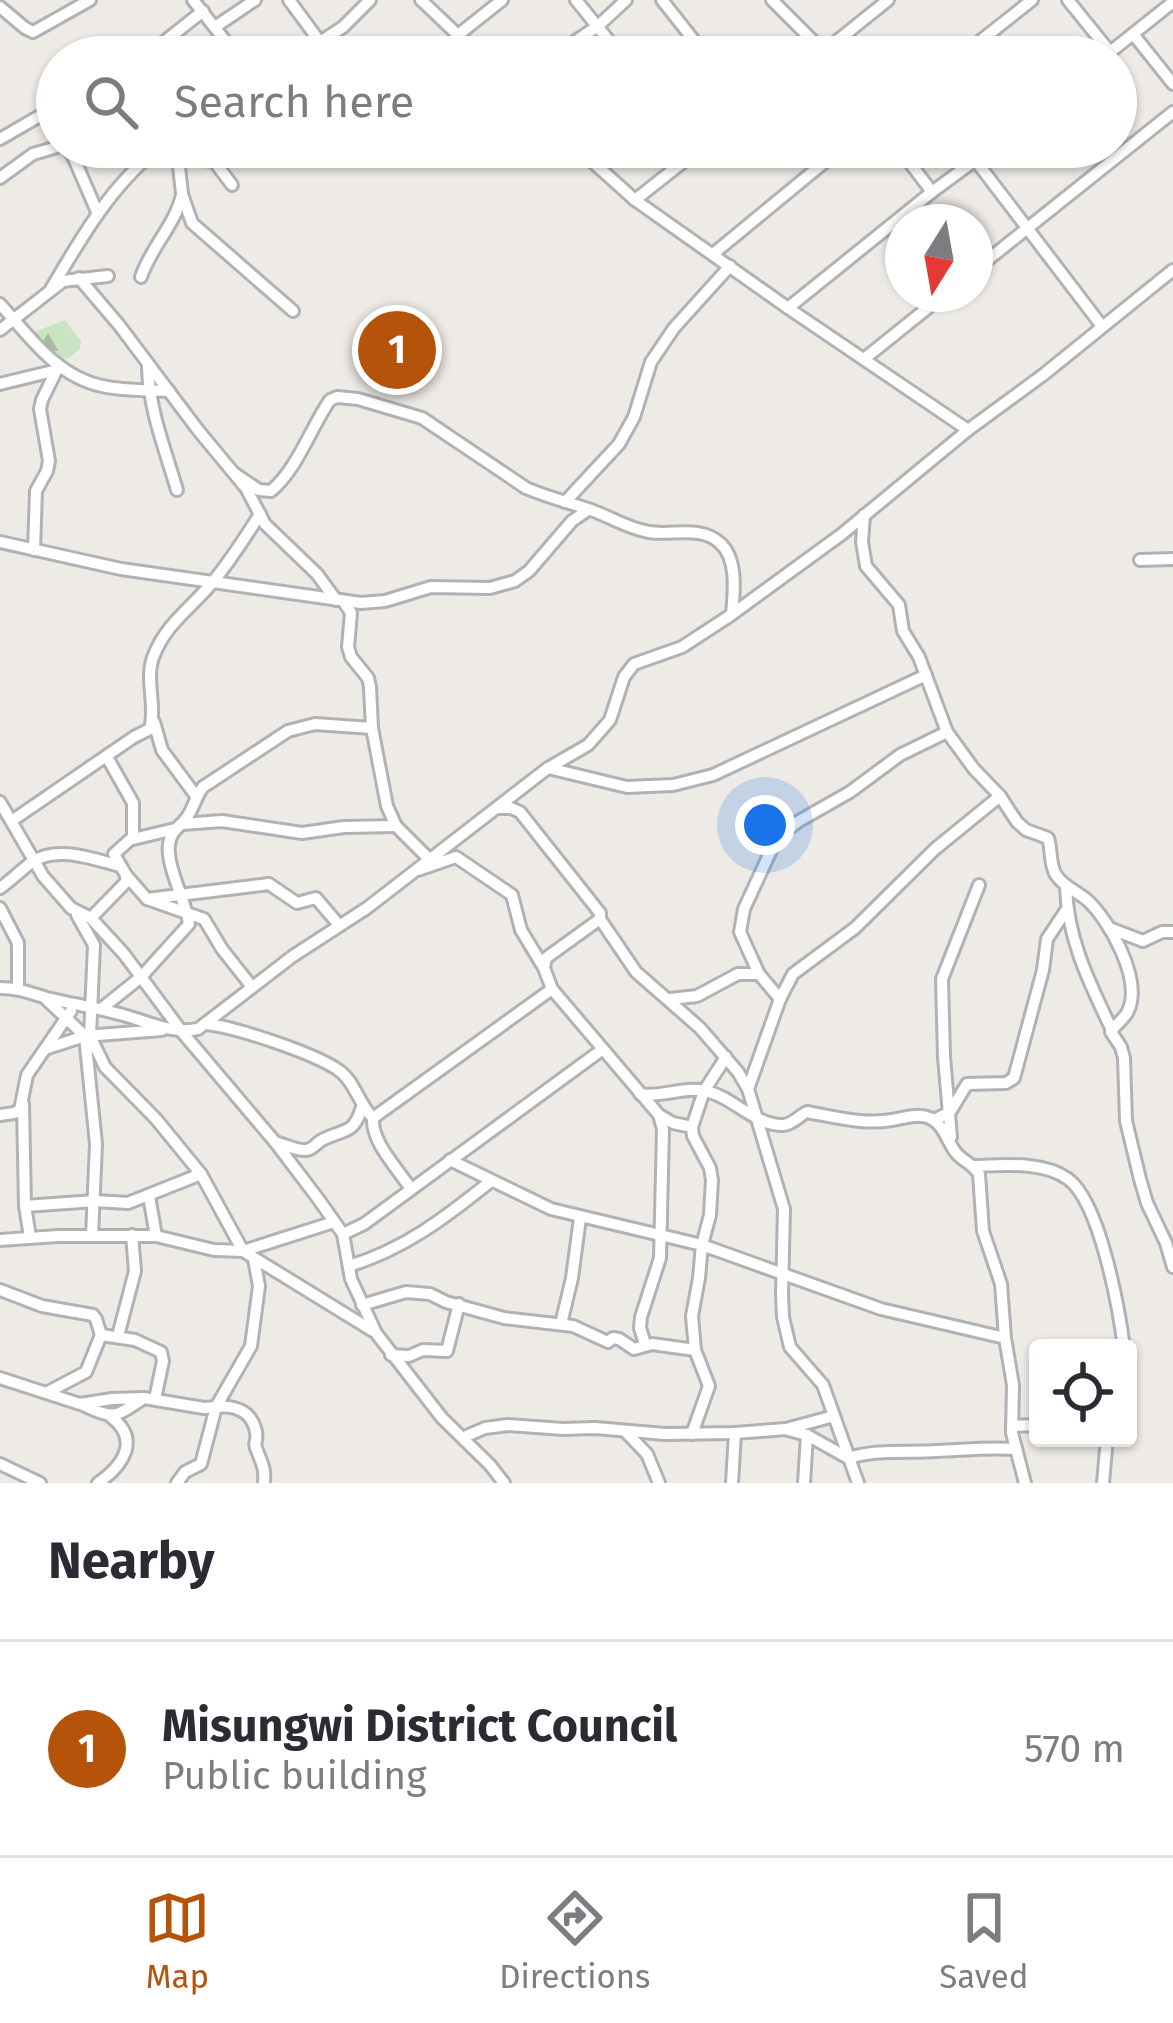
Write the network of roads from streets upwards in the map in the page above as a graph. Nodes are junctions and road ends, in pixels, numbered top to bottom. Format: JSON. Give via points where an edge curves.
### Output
{"nodes":[{"id":1,"x":90,"y":0,"type":"edge"},
{"id":2,"x":193,"y":0,"type":"edge"},
{"id":3,"x":254,"y":0,"type":"edge"},
{"id":4,"x":289,"y":0,"type":"edge"},
{"id":5,"x":370,"y":0,"type":"edge"},
{"id":6,"x":421,"y":0,"type":"edge"},
{"id":7,"x":502,"y":0,"type":"edge"},
{"id":8,"x":576,"y":0,"type":"edge"},
{"id":9,"x":626,"y":0,"type":"edge"},
{"id":10,"x":662,"y":0,"type":"edge"},
{"id":11,"x":772,"y":0,"type":"edge"},
{"id":12,"x":888,"y":0,"type":"edge"},
{"id":13,"x":1032,"y":0,"type":"edge"},
{"id":14,"x":1068,"y":0,"type":"edge"},
{"id":15,"x":1173,"y":2,"type":"edge"},
{"id":16,"x":0,"y":7,"type":"edge"},
{"id":17,"x":202,"y":11,"type":"junction"},
{"id":18,"x":598,"y":26,"type":"junction"},
{"id":19,"x":215,"y":28,"type":"junction"},
{"id":20,"x":458,"y":34,"type":"joint"},
{"id":21,"x":1133,"y":34,"type":"joint"},
{"id":22,"x":171,"y":36,"type":"edge"},
{"id":23,"x":221,"y":36,"type":"edge"},
{"id":24,"x":316,"y":36,"type":"edge"},
{"id":25,"x":329,"y":36,"type":"edge"},
{"id":26,"x":583,"y":36,"type":"edge"},
{"id":27,"x":606,"y":36,"type":"edge"},
{"id":28,"x":690,"y":36,"type":"edge"},
{"id":29,"x":805,"y":36,"type":"edge"},
{"id":30,"x":845,"y":36,"type":"edge"},
{"id":31,"x":987,"y":36,"type":"edge"},
{"id":32,"x":1094,"y":36,"type":"edge"},
{"id":33,"x":1131,"y":36,"type":"edge"},
{"id":34,"x":1137,"y":39,"type":"edge"},
{"id":35,"x":1173,"y":84,"type":"edge"},
{"id":36,"x":1173,"y":112,"type":"edge"},
{"id":37,"x":36,"y":118,"type":"edge"},
{"id":38,"x":0,"y":139,"type":"edge"},
{"id":39,"x":1137,"y":141,"type":"edge"},
{"id":40,"x":36,"y":153,"type":"edge"},
{"id":41,"x":78,"y":168,"type":"edge"},
{"id":42,"x":136,"y":168,"type":"edge"},
{"id":43,"x":179,"y":168,"type":"edge"},
{"id":44,"x":219,"y":168,"type":"edge"},
{"id":45,"x":600,"y":168,"type":"edge"},
{"id":46,"x":673,"y":168,"type":"edge"},
{"id":47,"x":818,"y":168,"type":"edge"},
{"id":48,"x":914,"y":168,"type":"edge"},
{"id":49,"x":966,"y":168,"type":"edge"},
{"id":50,"x":981,"y":168,"type":"edge"},
{"id":51,"x":1103,"y":168,"type":"edge"},
{"id":52,"x":0,"y":178,"type":"edge"},
{"id":53,"x":232,"y":184,"type":"dead end"},
{"id":54,"x":932,"y":192,"type":"junction"},
{"id":55,"x":182,"y":194,"type":"junction"},
{"id":56,"x":635,"y":200,"type":"junction"},
{"id":57,"x":98,"y":214,"type":"junction"},
{"id":58,"x":1027,"y":228,"type":"junction"},
{"id":59,"x":713,"y":254,"type":"junction"},
{"id":60,"x":993,"y":255,"type":"edge"},
{"id":61,"x":730,"y":266,"type":"junction"},
{"id":62,"x":1173,"y":270,"type":"edge"},
{"id":63,"x":108,"y":277,"type":"dead end"},
{"id":64,"x":141,"y":277,"type":"dead end"},
{"id":65,"x":80,"y":278,"type":"junction"},
{"id":66,"x":50,"y":290,"type":"junction"},
{"id":67,"x":0,"y":304,"type":"edge"},
{"id":68,"x":788,"y":308,"type":"junction"},
{"id":69,"x":292,"y":311,"type":"dead end"},
{"id":70,"x":923,"y":312,"type":"edge"},
{"id":71,"x":13,"y":318,"type":"junction"},
{"id":72,"x":1101,"y":325,"type":"junction"},
{"id":73,"x":0,"y":330,"type":"edge"},
{"id":74,"x":864,"y":359,"type":"junction"},
{"id":75,"x":148,"y":364,"type":"junction"},
{"id":76,"x":58,"y":368,"type":"junction"},
{"id":77,"x":0,"y":385,"type":"edge"},
{"id":78,"x":149,"y":390,"type":"junction"},
{"id":79,"x":169,"y":391,"type":"junction"},
{"id":80,"x":968,"y":430,"type":"junction"},
{"id":81,"x":235,"y":475,"type":"junction"},
{"id":82,"x":278,"y":485,"type":"junction"},
{"id":83,"x":177,"y":490,"type":"dead end"},
{"id":84,"x":562,"y":502,"type":"junction"},
{"id":85,"x":590,"y":509,"type":"junction"},
{"id":86,"x":259,"y":510,"type":"junction"},
{"id":87,"x":864,"y":515,"type":"junction"},
{"id":88,"x":565,"y":529,"type":"junction"},
{"id":89,"x":0,"y":542,"type":"edge"},
{"id":90,"x":34,"y":550,"type":"junction"},
{"id":91,"x":1173,"y":559,"type":"edge"},
{"id":92,"x":1140,"y":560,"type":"dead end"},
{"id":93,"x":213,"y":582,"type":"junction"},
{"id":94,"x":340,"y":601,"type":"junction"},
{"id":95,"x":731,"y":615,"type":"junction"},
{"id":96,"x":926,"y":675,"type":"junction"},
{"id":97,"x":153,"y":718,"type":"junction"},
{"id":98,"x":372,"y":728,"type":"junction"},
{"id":99,"x":947,"y":732,"type":"junction"},
{"id":100,"x":144,"y":734,"type":"junction"},
{"id":101,"x":159,"y":740,"type":"junction"},
{"id":102,"x":106,"y":757,"type":"junction"},
{"id":103,"x":548,"y":768,"type":"junction"},
{"id":104,"x":196,"y":796,"type":"junction"},
{"id":105,"x":1000,"y":796,"type":"junction"},
{"id":106,"x":0,"y":802,"type":"edge"},
{"id":107,"x":499,"y":808,"type":"junction"},
{"id":108,"x":13,"y":820,"type":"junction"},
{"id":109,"x":396,"y":826,"type":"junction"},
{"id":110,"x":178,"y":827,"type":"junction"},
{"id":111,"x":133,"y":838,"type":"junction"},
{"id":112,"x":114,"y":853,"type":"junction"},
{"id":113,"x":93,"y":859,"type":"junction"},
{"id":114,"x":429,"y":859,"type":"junction"},
{"id":115,"x":35,"y":860,"type":"junction"},
{"id":116,"x":414,"y":870,"type":"junction"},
{"id":117,"x":123,"y":871,"type":"junction"},
{"id":118,"x":979,"y":885,"type":"dead end"},
{"id":119,"x":1066,"y":886,"type":"junction"},
{"id":120,"x":0,"y":888,"type":"edge"},
{"id":121,"x":181,"y":893,"type":"junction"},
{"id":122,"x":147,"y":899,"type":"junction"},
{"id":123,"x":0,"y":908,"type":"edge"},
{"id":124,"x":1066,"y":910,"type":"junction"},
{"id":125,"x":187,"y":911,"type":"junction"},
{"id":126,"x":75,"y":912,"type":"junction"},
{"id":127,"x":91,"y":918,"type":"junction"},
{"id":128,"x":601,"y":920,"type":"junction"},
{"id":129,"x":340,"y":925,"type":"junction"},
{"id":130,"x":1109,"y":928,"type":"junction"},
{"id":131,"x":1173,"y":932,"type":"edge"},
{"id":132,"x":544,"y":968,"type":"junction"},
{"id":133,"x":759,"y":974,"type":"junction"},
{"id":134,"x":142,"y":977,"type":"junction"},
{"id":135,"x":252,"y":987,"type":"junction"},
{"id":136,"x":0,"y":988,"type":"edge"},
{"id":137,"x":18,"y":988,"type":"junction"},
{"id":138,"x":551,"y":989,"type":"junction"},
{"id":139,"x":44,"y":997,"type":"junction"},
{"id":140,"x":670,"y":999,"type":"junction"},
{"id":141,"x":780,"y":999,"type":"junction"},
{"id":142,"x":75,"y":1004,"type":"junction"},
{"id":143,"x":96,"y":1008,"type":"junction"},
{"id":144,"x":67,"y":1017,"type":"junction"},
{"id":145,"x":206,"y":1024,"type":"junction"},
{"id":146,"x":1111,"y":1028,"type":"junction"},
{"id":147,"x":166,"y":1029,"type":"junction"},
{"id":148,"x":182,"y":1032,"type":"junction"},
{"id":149,"x":88,"y":1036,"type":"junction"},
{"id":150,"x":45,"y":1048,"type":"junction"},
{"id":151,"x":602,"y":1049,"type":"junction"},
{"id":152,"x":725,"y":1057,"type":"junction"},
{"id":153,"x":748,"y":1089,"type":"junction"},
{"id":154,"x":704,"y":1090,"type":"junction"},
{"id":155,"x":640,"y":1094,"type":"junction"},
{"id":156,"x":23,"y":1103,"type":"junction"},
{"id":157,"x":362,"y":1107,"type":"junction"},
{"id":158,"x":950,"y":1112,"type":"junction"},
{"id":159,"x":0,"y":1115,"type":"edge"},
{"id":160,"x":659,"y":1115,"type":"junction"},
{"id":161,"x":373,"y":1118,"type":"junction"},
{"id":162,"x":757,"y":1118,"type":"junction"},
{"id":163,"x":934,"y":1120,"type":"junction"},
{"id":164,"x":692,"y":1126,"type":"junction"},
{"id":165,"x":951,"y":1141,"type":"junction"},
{"id":166,"x":275,"y":1142,"type":"junction"},
{"id":167,"x":450,"y":1160,"type":"junction"},
{"id":168,"x":975,"y":1166,"type":"junction"},
{"id":169,"x":202,"y":1174,"type":"junction"},
{"id":170,"x":490,"y":1181,"type":"junction"},
{"id":171,"x":411,"y":1190,"type":"junction"},
{"id":172,"x":149,"y":1196,"type":"junction"},
{"id":173,"x":94,"y":1201,"type":"junction"},
{"id":174,"x":26,"y":1206,"type":"junction"},
{"id":175,"x":580,"y":1218,"type":"junction"},
{"id":176,"x":334,"y":1222,"type":"junction"},
{"id":177,"x":343,"y":1234,"type":"junction"},
{"id":178,"x":132,"y":1235,"type":"junction"},
{"id":179,"x":660,"y":1235,"type":"junction"},
{"id":180,"x":92,"y":1236,"type":"junction"},
{"id":181,"x":156,"y":1236,"type":"junction"},
{"id":182,"x":30,"y":1237,"type":"junction"},
{"id":183,"x":785,"y":1238,"type":"junction"},
{"id":184,"x":0,"y":1240,"type":"edge"},
{"id":185,"x":702,"y":1245,"type":"junction"},
{"id":186,"x":249,"y":1255,"type":"junction"},
{"id":187,"x":349,"y":1266,"type":"junction"},
{"id":188,"x":1173,"y":1267,"type":"edge"},
{"id":189,"x":782,"y":1272,"type":"junction"},
{"id":190,"x":797,"y":1278,"type":"junction"},
{"id":191,"x":0,"y":1290,"type":"edge"},
{"id":192,"x":458,"y":1304,"type":"junction"},
{"id":193,"x":362,"y":1305,"type":"junction"},
{"id":194,"x":561,"y":1324,"type":"junction"},
{"id":195,"x":376,"y":1333,"type":"junction"},
{"id":196,"x":101,"y":1335,"type":"junction"},
{"id":197,"x":118,"y":1336,"type":"junction"},
{"id":198,"x":1005,"y":1338,"type":"junction"},
{"id":199,"x":1122,"y":1339,"type":"edge"},
{"id":200,"x":645,"y":1344,"type":"junction"},
{"id":201,"x":695,"y":1350,"type":"junction"},
{"id":202,"x":391,"y":1354,"type":"junction"},
{"id":203,"x":0,"y":1378,"type":"edge"},
{"id":204,"x":48,"y":1392,"type":"junction"},
{"id":205,"x":149,"y":1398,"type":"junction"},
{"id":206,"x":80,"y":1404,"type":"junction"},
{"id":207,"x":216,"y":1407,"type":"junction"},
{"id":208,"x":834,"y":1416,"type":"junction"},
{"id":209,"x":110,"y":1417,"type":"junction"},
{"id":210,"x":1029,"y":1425,"type":"edge"},
{"id":211,"x":1012,"y":1426,"type":"junction"},
{"id":212,"x":786,"y":1429,"type":"junction"},
{"id":213,"x":625,"y":1431,"type":"junction"},
{"id":214,"x":735,"y":1433,"type":"junction"},
{"id":215,"x":692,"y":1434,"type":"junction"},
{"id":216,"x":807,"y":1435,"type":"junction"},
{"id":217,"x":464,"y":1437,"type":"junction"},
{"id":218,"x":1106,"y":1447,"type":"edge"},
{"id":219,"x":1016,"y":1449,"type":"junction"},
{"id":220,"x":848,"y":1458,"type":"junction"},
{"id":221,"x":0,"y":1464,"type":"edge"},
{"id":222,"x":40,"y":1483,"type":"edge"},
{"id":223,"x":98,"y":1483,"type":"edge"},
{"id":224,"x":178,"y":1483,"type":"edge"},
{"id":225,"x":264,"y":1483,"type":"edge"},
{"id":226,"x":504,"y":1483,"type":"edge"},
{"id":227,"x":659,"y":1483,"type":"edge"},
{"id":228,"x":732,"y":1483,"type":"edge"},
{"id":229,"x":804,"y":1483,"type":"edge"},
{"id":230,"x":858,"y":1483,"type":"edge"},
{"id":231,"x":1025,"y":1483,"type":"edge"},
{"id":232,"x":1103,"y":1483,"type":"edge"}],
"edges":[{"from":1,"to":16,"type":"street","via":[[34,32]]},
{"from":2,"to":17,"type":"street"},
{"from":3,"to":19,"type":"street"},
{"from":4,"to":24,"type":"street"},
{"from":5,"to":25,"type":"street"},
{"from":6,"to":20,"type":"street"},
{"from":7,"to":20,"type":"street"},
{"from":8,"to":18,"type":"street"},
{"from":9,"to":18,"type":"street"},
{"from":10,"to":28,"type":"street"},
{"from":11,"to":29,"type":"street"},
{"from":12,"to":30,"type":"street"},
{"from":13,"to":31,"type":"street"},
{"from":14,"to":32,"type":"street"},
{"from":15,"to":21,"type":"street"},
{"from":17,"to":19,"type":"street"},
{"from":17,"to":22,"type":"street"},
{"from":18,"to":26,"type":"street"},
{"from":18,"to":27,"type":"street"},
{"from":19,"to":23,"type":"street"},
{"from":21,"to":33,"type":"street"},
{"from":34,"to":35,"type":"street"},
{"from":36,"to":39,"type":"street"},
{"from":37,"to":38,"type":"street"},
{"from":40,"to":52,"type":"street"},
{"from":41,"to":57,"type":"street"},
{"from":42,"to":57,"type":"street"},
{"from":43,"to":55,"type":"street"},
{"from":44,"to":53,"type":"street"},
{"from":45,"to":56,"type":"street"},
{"from":46,"to":56,"type":"street"},
{"from":47,"to":59,"type":"street"},
{"from":48,"to":54,"type":"street"},
{"from":49,"to":54,"type":"street"},
{"from":50,"to":58,"type":"street"},
{"from":51,"to":58,"type":"street"},
{"from":54,"to":68,"type":"street"},
{"from":55,"to":64,"type":"street"},
{"from":55,"to":69,"type":"street","via":[[192,223]]},
{"from":56,"to":59,"type":"street"},
{"from":57,"to":66,"type":"street"},
{"from":58,"to":60,"type":"street"},
{"from":58,"to":72,"type":"street"},
{"from":59,"to":61,"type":"street"},
{"from":61,"to":68,"type":"street"},
{"from":61,"to":84,"type":"street","via":[[651,362],[619,444]]},
{"from":62,"to":72,"type":"street"},
{"from":63,"to":65,"type":"street"},
{"from":65,"to":66,"type":"street"},
{"from":65,"to":75,"type":"street"},
{"from":66,"to":71,"type":"street"},
{"from":67,"to":71,"type":"street"},
{"from":68,"to":74,"type":"street"},
{"from":70,"to":74,"type":"street"},
{"from":71,"to":73,"type":"street"},
{"from":71,"to":76,"type":"street"},
{"from":72,"to":80,"type":"street"},
{"from":74,"to":80,"type":"street"},
{"from":75,"to":78,"type":"street"},
{"from":75,"to":79,"type":"street"},
{"from":76,"to":77,"type":"street"},
{"from":76,"to":78,"type":"street","via":[[102,386]]},
{"from":76,"to":90,"type":"street","via":[[41,400],[49,461],[36,491]]},
{"from":78,"to":79,"type":"street"},
{"from":78,"to":83,"type":"street"},
{"from":79,"to":81,"type":"street"},
{"from":80,"to":87,"type":"street"},
{"from":81,"to":82,"type":"street","via":[[265,491]]},
{"from":81,"to":86,"type":"street"},
{"from":82,"to":84,"type":"street","via":[[337,397],[422,418],[526,488]]},
{"from":82,"to":86,"type":"street"},
{"from":84,"to":85,"type":"street"},
{"from":84,"to":88,"type":"street"},
{"from":85,"to":88,"type":"street"},
{"from":85,"to":95,"type":"street","via":[[625,527],[718,540],[732,570]]},
{"from":86,"to":93,"type":"street"},
{"from":86,"to":94,"type":"street"},
{"from":87,"to":95,"type":"street"},
{"from":87,"to":96,"type":"street","via":[[866,566],[896,598],[902,631]]},
{"from":88,"to":94,"type":"street","via":[[508,584]]},
{"from":89,"to":90,"type":"street"},
{"from":90,"to":93,"type":"street"},
{"from":91,"to":92,"type":"street"},
{"from":93,"to":94,"type":"street"},
{"from":93,"to":97,"type":"street","via":[[171,624],[153,656]]},
{"from":94,"to":98,"type":"street","via":[[351,613],[351,657],[368,678]]},
{"from":95,"to":103,"type":"street","via":[[682,647],[634,664],[600,734]]},
{"from":96,"to":99,"type":"street"},
{"from":96,"to":103,"type":"street","via":[[713,775],[673,785],[627,787]]},
{"from":97,"to":100,"type":"street"},
{"from":97,"to":101,"type":"street"},
{"from":98,"to":104,"type":"street","via":[[288,731]]},
{"from":98,"to":109,"type":"street"},
{"from":99,"to":105,"type":"street"},
{"from":99,"to":133,"type":"street","via":[[784,832],[741,923]]},
{"from":100,"to":101,"type":"street"},
{"from":100,"to":102,"type":"street"},
{"from":101,"to":104,"type":"street"},
{"from":102,"to":108,"type":"street"},
{"from":102,"to":111,"type":"street","via":[[133,803]]},
{"from":103,"to":107,"type":"street"},
{"from":104,"to":110,"type":"street"},
{"from":105,"to":119,"type":"street","via":[[1021,826],[1048,838],[1054,872]]},
{"from":105,"to":141,"type":"street","via":[[793,974]]},
{"from":106,"to":108,"type":"street"},
{"from":107,"to":114,"type":"street"},
{"from":107,"to":128,"type":"street","via":[[520,812]]},
{"from":108,"to":115,"type":"street"},
{"from":109,"to":110,"type":"street","via":[[302,833],[222,821]]},
{"from":109,"to":114,"type":"street"},
{"from":110,"to":111,"type":"street"},
{"from":110,"to":121,"type":"street","via":[[168,850]]},
{"from":111,"to":112,"type":"street"},
{"from":112,"to":113,"type":"street"},
{"from":112,"to":117,"type":"street"},
{"from":113,"to":115,"type":"street"},
{"from":113,"to":117,"type":"street"},
{"from":114,"to":116,"type":"street"},
{"from":115,"to":120,"type":"street"},
{"from":115,"to":126,"type":"street"},
{"from":116,"to":129,"type":"street"},
{"from":116,"to":132,"type":"street","via":[[456,857],[512,895]]},
{"from":117,"to":122,"type":"street"},
{"from":117,"to":127,"type":"street","via":[[126,883]]},
{"from":118,"to":158,"type":"street","via":[[942,979]]},
{"from":119,"to":124,"type":"street"},
{"from":119,"to":130,"type":"street"},
{"from":121,"to":122,"type":"street"},
{"from":121,"to":125,"type":"street"},
{"from":121,"to":129,"type":"street","via":[[269,884],[297,903],[316,898]]},
{"from":122,"to":125,"type":"street"},
{"from":123,"to":137,"type":"street","via":[[18,943]]},
{"from":124,"to":146,"type":"street"},
{"from":124,"to":158,"type":"street","via":[[1047,939],[1014,1078],[968,1084]]},
{"from":125,"to":134,"type":"street","via":[[188,924]]},
{"from":125,"to":135,"type":"street","via":[[204,919]]},
{"from":126,"to":127,"type":"street"},
{"from":126,"to":143,"type":"street","via":[[94,945]]},
{"from":127,"to":134,"type":"street"},
{"from":128,"to":132,"type":"street","via":[[546,958]]},
{"from":128,"to":140,"type":"street","via":[[636,972]]},
{"from":129,"to":135,"type":"street"},
{"from":130,"to":131,"type":"street","via":[[1143,941]]},
{"from":130,"to":146,"type":"street","via":[[1132,994]]},
{"from":132,"to":138,"type":"street"},
{"from":133,"to":140,"type":"street"},
{"from":133,"to":141,"type":"street"},
{"from":134,"to":143,"type":"street"},
{"from":134,"to":148,"type":"street"},
{"from":135,"to":145,"type":"street"},
{"from":136,"to":137,"type":"street"},
{"from":137,"to":139,"type":"street"},
{"from":138,"to":151,"type":"street"},
{"from":138,"to":161,"type":"street"},
{"from":139,"to":142,"type":"street"},
{"from":139,"to":144,"type":"street"},
{"from":140,"to":152,"type":"street"},
{"from":141,"to":153,"type":"street"},
{"from":142,"to":143,"type":"street"},
{"from":142,"to":144,"type":"street"},
{"from":143,"to":147,"type":"street"},
{"from":143,"to":149,"type":"street"},
{"from":144,"to":149,"type":"street"},
{"from":144,"to":150,"type":"street"},
{"from":145,"to":148,"type":"street"},
{"from":145,"to":157,"type":"street","via":[[326,1063],[349,1080]]},
{"from":146,"to":188,"type":"street","via":[[1124,1058],[1126,1121],[1140,1180]]},
{"from":147,"to":148,"type":"street"},
{"from":147,"to":149,"type":"street"},
{"from":148,"to":166,"type":"street"},
{"from":149,"to":150,"type":"street"},
{"from":149,"to":169,"type":"street","via":[[105,1067]]},
{"from":149,"to":173,"type":"street"},
{"from":150,"to":156,"type":"street","via":[[27,1076]]},
{"from":151,"to":155,"type":"street"},
{"from":151,"to":167,"type":"street"},
{"from":152,"to":153,"type":"street"},
{"from":152,"to":154,"type":"street"},
{"from":153,"to":162,"type":"street"},
{"from":154,"to":155,"type":"street"},
{"from":154,"to":162,"type":"street"},
{"from":154,"to":164,"type":"street"},
{"from":155,"to":160,"type":"street"},
{"from":156,"to":159,"type":"street"},
{"from":156,"to":174,"type":"street"},
{"from":157,"to":161,"type":"street"},
{"from":157,"to":166,"type":"street","via":[[348,1130],[311,1149]]},
{"from":158,"to":163,"type":"street"},
{"from":158,"to":165,"type":"street"},
{"from":160,"to":164,"type":"street"},
{"from":160,"to":179,"type":"street"},
{"from":161,"to":171,"type":"street","via":[[374,1135]]},
{"from":162,"to":163,"type":"street","via":[[786,1125],[808,1112]]},
{"from":162,"to":183,"type":"street","via":[[778,1181]]},
{"from":163,"to":165,"type":"street"},
{"from":164,"to":185,"type":"street","via":[[712,1180]]},
{"from":165,"to":168,"type":"street"},
{"from":166,"to":176,"type":"street"},
{"from":167,"to":170,"type":"street"},
{"from":167,"to":171,"type":"street"},
{"from":168,"to":198,"type":"street"},
{"from":168,"to":199,"type":"street","via":[[1038,1168],[1075,1186],[1103,1249]]},
{"from":169,"to":172,"type":"street"},
{"from":169,"to":186,"type":"street"},
{"from":170,"to":175,"type":"street"},
{"from":170,"to":187,"type":"street","via":[[412,1240]]},
{"from":171,"to":177,"type":"street"},
{"from":172,"to":173,"type":"street"},
{"from":172,"to":181,"type":"street"},
{"from":173,"to":174,"type":"street"},
{"from":173,"to":180,"type":"street"},
{"from":174,"to":182,"type":"street"},
{"from":175,"to":179,"type":"street"},
{"from":175,"to":194,"type":"street"},
{"from":176,"to":177,"type":"street"},
{"from":176,"to":186,"type":"street"},
{"from":177,"to":187,"type":"street"},
{"from":178,"to":180,"type":"street"},
{"from":178,"to":181,"type":"street"},
{"from":178,"to":197,"type":"street","via":[[135,1271]]},
{"from":179,"to":185,"type":"street"},
{"from":179,"to":200,"type":"street","via":[[641,1317]]},
{"from":180,"to":182,"type":"street"},
{"from":181,"to":186,"type":"street"},
{"from":182,"to":184,"type":"street"},
{"from":183,"to":189,"type":"street"},
{"from":183,"to":190,"type":"street"},
{"from":185,"to":189,"type":"street"},
{"from":185,"to":201,"type":"street"},
{"from":186,"to":195,"type":"street"},
{"from":186,"to":207,"type":"street","via":[[259,1286],[251,1346]]},
{"from":187,"to":193,"type":"street"},
{"from":189,"to":190,"type":"street"},
{"from":189,"to":208,"type":"street","via":[[790,1347],[823,1385]]},
{"from":190,"to":198,"type":"street","via":[[881,1309]]},
{"from":191,"to":196,"type":"street","via":[[93,1316]]},
{"from":192,"to":193,"type":"street","via":[[406,1292]]},
{"from":192,"to":194,"type":"street"},
{"from":192,"to":202,"type":"street","via":[[447,1351]]},
{"from":193,"to":195,"type":"street"},
{"from":194,"to":200,"type":"street","via":[[634,1349]]},
{"from":195,"to":202,"type":"street"},
{"from":196,"to":197,"type":"street"},
{"from":196,"to":204,"type":"street","via":[[86,1372]]},
{"from":197,"to":205,"type":"street","via":[[163,1356]]},
{"from":198,"to":211,"type":"street"},
{"from":200,"to":201,"type":"street"},
{"from":201,"to":215,"type":"street","via":[[709,1386]]},
{"from":202,"to":217,"type":"street"},
{"from":203,"to":204,"type":"street"},
{"from":204,"to":206,"type":"street"},
{"from":205,"to":206,"type":"street"},
{"from":205,"to":207,"type":"street"},
{"from":205,"to":209,"type":"street"},
{"from":206,"to":209,"type":"street"},
{"from":207,"to":224,"type":"street","via":[[201,1465]]},
{"from":207,"to":225,"type":"street","via":[[237,1408],[253,1422]]},
{"from":208,"to":212,"type":"street"},
{"from":208,"to":220,"type":"street"},
{"from":209,"to":223,"type":"street","via":[[128,1440],[119,1464]]},
{"from":210,"to":211,"type":"street"},
{"from":211,"to":219,"type":"street"},
{"from":212,"to":214,"type":"street"},
{"from":212,"to":216,"type":"street"},
{"from":213,"to":215,"type":"street"},
{"from":213,"to":217,"type":"street","via":[[508,1424]]},
{"from":213,"to":227,"type":"street"},
{"from":214,"to":215,"type":"street"},
{"from":214,"to":228,"type":"street"},
{"from":216,"to":220,"type":"street"},
{"from":216,"to":229,"type":"street"},
{"from":217,"to":226,"type":"street"},
{"from":218,"to":232,"type":"street"},
{"from":219,"to":220,"type":"street"},
{"from":219,"to":231,"type":"street"},
{"from":220,"to":230,"type":"street"},
{"from":221,"to":222,"type":"street"}]}
